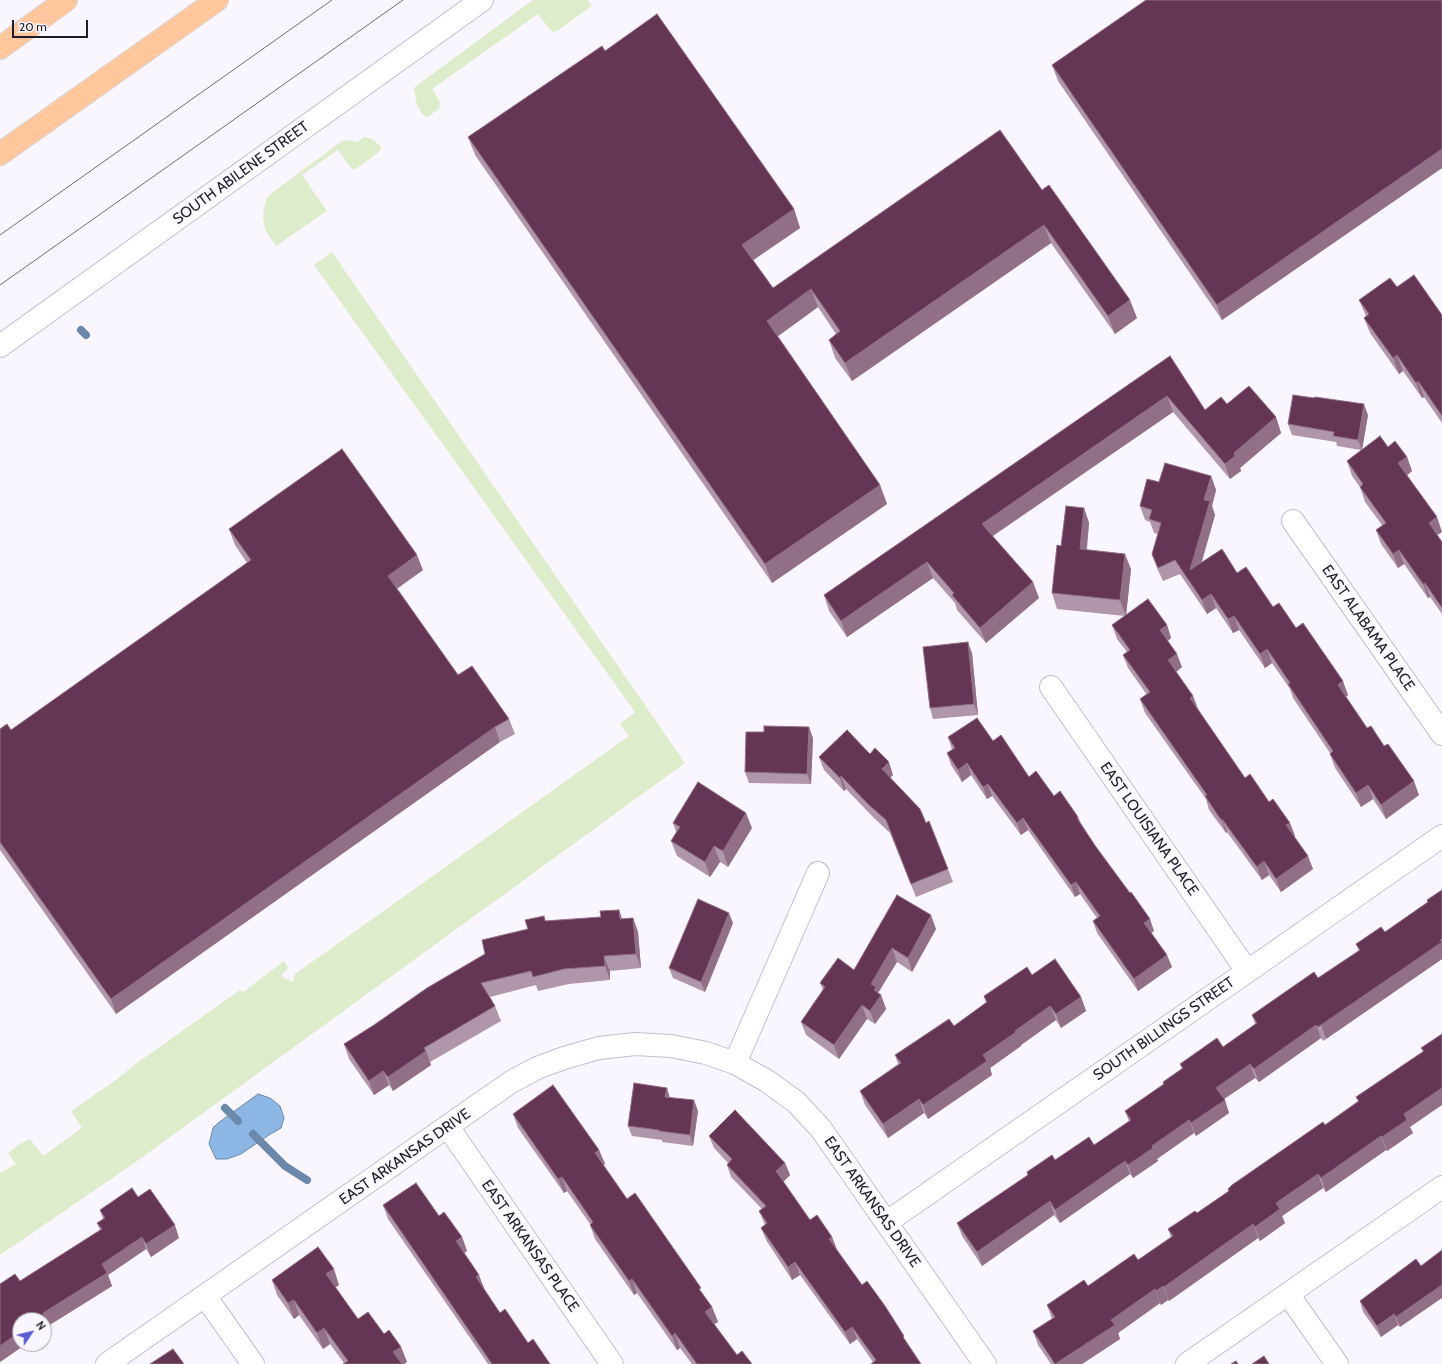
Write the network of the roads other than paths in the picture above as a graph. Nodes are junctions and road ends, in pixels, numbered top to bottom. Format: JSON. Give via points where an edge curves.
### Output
{"nodes":[{"id":1,"x":66,"y":0,"type":"edge"},
{"id":2,"x":218,"y":0,"type":"edge"},
{"id":3,"x":482,"y":0,"type":"edge"},
{"id":4,"x":0,"y":48,"type":"edge"},
{"id":5,"x":0,"y":154,"type":"edge"},
{"id":6,"x":0,"y":346,"type":"edge"},
{"id":7,"x":1293,"y":521,"type":"dead end"},
{"id":8,"x":1051,"y":686,"type":"dead end"},
{"id":9,"x":1442,"y":734,"type":"edge"},
{"id":10,"x":1442,"y":836,"type":"edge"},
{"id":11,"x":818,"y":873,"type":"dead end"},
{"id":12,"x":1247,"y":971,"type":"junction"},
{"id":13,"x":735,"y":1063,"type":"junction"},
{"id":14,"x":448,"y":1127,"type":"junction"},
{"id":15,"x":1442,"y":1187,"type":"edge"},
{"id":16,"x":887,"y":1222,"type":"junction"},
{"id":17,"x":1288,"y":1294,"type":"junction"},
{"id":18,"x":205,"y":1296,"type":"junction"},
{"id":19,"x":107,"y":1364,"type":"edge"},
{"id":20,"x":253,"y":1364,"type":"edge"},
{"id":21,"x":612,"y":1364,"type":"edge"},
{"id":22,"x":985,"y":1364,"type":"edge"},
{"id":23,"x":1187,"y":1364,"type":"edge"},
{"id":24,"x":1337,"y":1364,"type":"edge"}],
"edges":[{"from":1,"to":4,"type":"highway"},
{"from":2,"to":5,"type":"highway"},
{"from":3,"to":6,"type":"street","name":"SOUTH ABILENE STREET"},
{"from":7,"to":9,"type":"street","name":"EAST ALABAMA PLACE"},
{"from":8,"to":12,"type":"street","name":"EAST LOUISIANA PLACE"},
{"from":10,"to":12,"type":"street","name":"SOUTH BILLINGS STREET"},
{"from":11,"to":13,"type":"street"},
{"from":12,"to":16,"type":"street","name":"SOUTH BILLINGS STREET"},
{"from":13,"to":14,"type":"street","name":"EAST ARKANSAS DRIVE","via":[[706,1053],[671,1046],[635,1044],[599,1048],[537,1068],[512,1082]]},
{"from":13,"to":16,"type":"street","name":"EAST ARKANSAS DRIVE","via":[[767,1080],[796,1102],[821,1129]]},
{"from":14,"to":18,"type":"street","name":"EAST ARKANSAS DRIVE"},
{"from":14,"to":21,"type":"street","name":"EAST ARKANSAS PLACE"},
{"from":15,"to":17,"type":"street"},
{"from":16,"to":22,"type":"street","name":"EAST ARKANSAS DRIVE"},
{"from":17,"to":23,"type":"street"},
{"from":17,"to":24,"type":"street"},
{"from":18,"to":19,"type":"street","name":"EAST ARKANSAS DRIVE"},
{"from":18,"to":20,"type":"street"}]}
